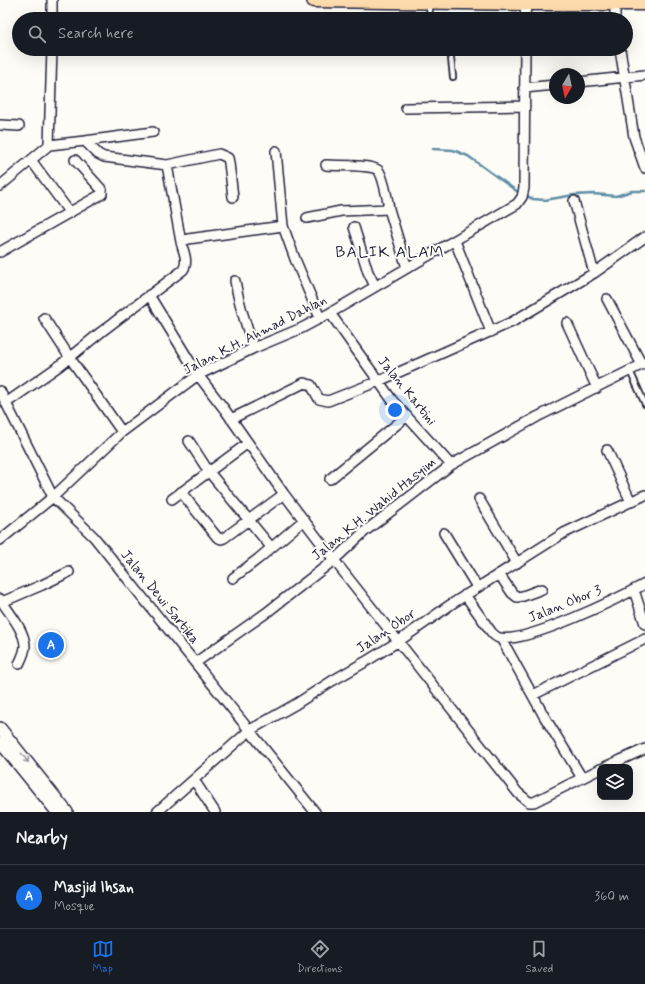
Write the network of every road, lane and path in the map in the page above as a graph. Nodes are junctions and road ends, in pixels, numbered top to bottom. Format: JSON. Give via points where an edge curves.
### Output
{"nodes":[{"id":1,"x":52,"y":0,"type":"edge"},
{"id":2,"x":314,"y":0,"type":"edge"},
{"id":3,"x":455,"y":1,"type":"edge"},
{"id":4,"x":428,"y":2,"type":"junction"},
{"id":5,"x":526,"y":3,"type":"junction"},
{"id":6,"x":614,"y":3,"type":"junction"},
{"id":7,"x":645,"y":3,"type":"edge"},
{"id":8,"x":52,"y":12,"type":"edge"},
{"id":9,"x":430,"y":12,"type":"edge"},
{"id":10,"x":525,"y":12,"type":"edge"},
{"id":11,"x":615,"y":12,"type":"edge"},
{"id":12,"x":52,"y":56,"type":"edge"},
{"id":13,"x":451,"y":56,"type":"edge"},
{"id":14,"x":525,"y":56,"type":"edge"},
{"id":15,"x":621,"y":56,"type":"edge"},
{"id":16,"x":645,"y":75,"type":"edge"},
{"id":17,"x":453,"y":77,"type":"dead end"},
{"id":18,"x":625,"y":77,"type":"junction"},
{"id":19,"x":585,"y":81,"type":"edge"},
{"id":20,"x":549,"y":85,"type":"edge"},
{"id":21,"x":524,"y":88,"type":"junction"},
{"id":22,"x":525,"y":106,"type":"junction"},
{"id":23,"x":406,"y":108,"type":"dead end"},
{"id":24,"x":0,"y":125,"type":"edge"},
{"id":25,"x":18,"y":126,"type":"dead end"},
{"id":26,"x":153,"y":132,"type":"dead end"},
{"id":27,"x":84,"y":141,"type":"junction"},
{"id":28,"x":49,"y":145,"type":"junction"},
{"id":29,"x":276,"y":150,"type":"dead end"},
{"id":30,"x":31,"y":160,"type":"junction"},
{"id":31,"x":75,"y":160,"type":"dead end"},
{"id":32,"x":167,"y":165,"type":"junction"},
{"id":33,"x":326,"y":165,"type":"dead end"},
{"id":34,"x":645,"y":168,"type":"edge"},
{"id":35,"x":0,"y":186,"type":"edge"},
{"id":36,"x":233,"y":197,"type":"dead end"},
{"id":37,"x":574,"y":202,"type":"dead end"},
{"id":38,"x":389,"y":209,"type":"junction"},
{"id":39,"x":70,"y":213,"type":"junction"},
{"id":40,"x":307,"y":218,"type":"dead end"},
{"id":41,"x":283,"y":226,"type":"junction"},
{"id":42,"x":354,"y":227,"type":"dead end"},
{"id":43,"x":645,"y":237,"type":"edge"},
{"id":44,"x":455,"y":241,"type":"junction"},
{"id":45,"x":181,"y":242,"type":"junction"},
{"id":46,"x":0,"y":252,"type":"edge"},
{"id":47,"x":407,"y":268,"type":"junction"},
{"id":48,"x":594,"y":273,"type":"junction"},
{"id":49,"x":235,"y":281,"type":"dead end"},
{"id":50,"x":374,"y":286,"type":"junction"},
{"id":51,"x":149,"y":295,"type":"junction"},
{"id":52,"x":607,"y":299,"type":"dead end"},
{"id":53,"x":330,"y":313,"type":"junction"},
{"id":54,"x":44,"y":318,"type":"dead end"},
{"id":55,"x":320,"y":318,"type":"junction"},
{"id":56,"x":567,"y":323,"type":"dead end"},
{"id":57,"x":491,"y":332,"type":"junction"},
{"id":58,"x":254,"y":348,"type":"junction"},
{"id":59,"x":70,"y":358,"type":"junction"},
{"id":60,"x":643,"y":364,"type":"edge"},
{"id":61,"x":630,"y":371,"type":"junction"},
{"id":62,"x":198,"y":375,"type":"junction"},
{"id":63,"x":379,"y":381,"type":"junction"},
{"id":64,"x":597,"y":388,"type":"junction"},
{"id":65,"x":0,"y":391,"type":"edge"},
{"id":66,"x":645,"y":404,"type":"edge"},
{"id":67,"x":5,"y":408,"type":"edge"},
{"id":68,"x":407,"y":416,"type":"junction"},
{"id":69,"x":231,"y":419,"type":"junction"},
{"id":70,"x":122,"y":432,"type":"junction"},
{"id":71,"x":189,"y":442,"type":"dead end"},
{"id":72,"x":248,"y":443,"type":"junction"},
{"id":73,"x":607,"y":450,"type":"dead end"},
{"id":74,"x":451,"y":465,"type":"junction"},
{"id":75,"x":209,"y":472,"type":"junction"},
{"id":76,"x":330,"y":478,"type":"dead end"},
{"id":77,"x":181,"y":492,"type":"junction"},
{"id":78,"x":284,"y":494,"type":"junction"},
{"id":79,"x":645,"y":495,"type":"edge"},
{"id":80,"x":53,"y":497,"type":"junction"},
{"id":81,"x":172,"y":498,"type":"dead end"},
{"id":82,"x":479,"y":499,"type":"dead end"},
{"id":83,"x":632,"y":502,"type":"junction"},
{"id":84,"x":249,"y":519,"type":"junction"},
{"id":85,"x":304,"y":520,"type":"junction"},
{"id":86,"x":444,"y":533,"type":"dead end"},
{"id":87,"x":0,"y":540,"type":"edge"},
{"id":88,"x":271,"y":547,"type":"junction"},
{"id":89,"x":334,"y":560,"type":"junction"},
{"id":90,"x":517,"y":563,"type":"junction"},
{"id":91,"x":69,"y":572,"type":"dead end"},
{"id":92,"x":499,"y":574,"type":"junction"},
{"id":93,"x":233,"y":578,"type":"dead end"},
{"id":94,"x":645,"y":584,"type":"edge"},
{"id":95,"x":477,"y":587,"type":"junction"},
{"id":96,"x":542,"y":589,"type":"dead end"},
{"id":97,"x":634,"y":590,"type":"junction"},
{"id":98,"x":465,"y":595,"type":"junction"},
{"id":99,"x":1,"y":600,"type":"edge"},
{"id":100,"x":645,"y":624,"type":"edge"},
{"id":101,"x":501,"y":638,"type":"junction"},
{"id":102,"x":645,"y":639,"type":"edge"},
{"id":103,"x":399,"y":641,"type":"junction"},
{"id":104,"x":195,"y":663,"type":"junction"},
{"id":105,"x":19,"y":664,"type":"dead end"},
{"id":106,"x":533,"y":695,"type":"junction"},
{"id":107,"x":0,"y":728,"type":"edge"},
{"id":108,"x":250,"y":730,"type":"junction"},
{"id":109,"x":6,"y":745,"type":"edge"},
{"id":110,"x":645,"y":749,"type":"edge"},
{"id":111,"x":612,"y":764,"type":"edge"},
{"id":112,"x":597,"y":770,"type":"edge"},
{"id":113,"x":582,"y":778,"type":"junction"},
{"id":114,"x":194,"y":780,"type":"junction"},
{"id":115,"x":57,"y":812,"type":"edge"},
{"id":116,"x":67,"y":812,"type":"edge"},
{"id":117,"x":157,"y":812,"type":"edge"},
{"id":118,"x":215,"y":812,"type":"edge"},
{"id":119,"x":315,"y":812,"type":"edge"}],
"edges":[{"from":1,"to":8,"type":"street"},
{"from":2,"to":4,"type":"highway"},
{"from":3,"to":4,"type":"highway"},
{"from":3,"to":5,"type":"highway"},
{"from":4,"to":9,"type":"lane"},
{"from":5,"to":6,"type":"highway"},
{"from":5,"to":10,"type":"street"},
{"from":6,"to":7,"type":"highway"},
{"from":6,"to":11,"type":"street"},
{"from":12,"to":28,"type":"street"},
{"from":13,"to":17,"type":"lane"},
{"from":14,"to":21,"type":"street","name":"Jalan K.H. Ahmad Dahlan"},
{"from":15,"to":18,"type":"street"},
{"from":16,"to":18,"type":"street"},
{"from":18,"to":19,"type":"street"},
{"from":18,"to":34,"type":"street","via":[[634,137]]},
{"from":20,"to":21,"type":"street"},
{"from":21,"to":22,"type":"street","name":"Jalan K.H. Ahmad Dahlan"},
{"from":22,"to":23,"type":"street"},
{"from":22,"to":44,"type":"street","name":"Jalan K.H. Ahmad Dahlan","via":[[523,193],[517,204]]},
{"from":24,"to":25,"type":"street"},
{"from":26,"to":27,"type":"street"},
{"from":27,"to":28,"type":"street"},
{"from":27,"to":32,"type":"street","via":[[104,157]]},
{"from":28,"to":30,"type":"street"},
{"from":29,"to":41,"type":"street"},
{"from":30,"to":35,"type":"street"},
{"from":30,"to":39,"type":"street"},
{"from":31,"to":39,"type":"street","via":[[102,192]]},
{"from":32,"to":36,"type":"street","via":[[224,155],[228,158]]},
{"from":32,"to":45,"type":"street"},
{"from":33,"to":38,"type":"street","via":[[377,169],[383,182]]},
{"from":37,"to":48,"type":"street"},
{"from":38,"to":40,"type":"street","via":[[341,211]]},
{"from":38,"to":47,"type":"street"},
{"from":39,"to":46,"type":"street"},
{"from":41,"to":45,"type":"street"},
{"from":41,"to":55,"type":"street"},
{"from":42,"to":50,"type":"street"},
{"from":43,"to":48,"type":"street"},
{"from":44,"to":47,"type":"street","name":"Jalan K.H. Ahmad Dahlan"},
{"from":44,"to":57,"type":"street"},
{"from":45,"to":51,"type":"street","via":[[186,259],[184,268]]},
{"from":47,"to":50,"type":"street","name":"Jalan K.H. Ahmad Dahlan"},
{"from":48,"to":57,"type":"street"},
{"from":49,"to":58,"type":"street","via":[[246,328]]},
{"from":50,"to":53,"type":"street","name":"Jalan K.H. Ahmad Dahlan"},
{"from":51,"to":59,"type":"street"},
{"from":51,"to":62,"type":"street"},
{"from":52,"to":60,"type":"street"},
{"from":53,"to":55,"type":"street","name":"Jalan K.H. Ahmad Dahlan"},
{"from":53,"to":63,"type":"street","name":"Jalan Kartini"},
{"from":54,"to":59,"type":"street"},
{"from":55,"to":58,"type":"street","name":"Jalan K.H. Ahmad Dahlan"},
{"from":56,"to":64,"type":"street"},
{"from":57,"to":63,"type":"street"},
{"from":58,"to":62,"type":"street","name":"Jalan K.H. Ahmad Dahlan"},
{"from":59,"to":67,"type":"street"},
{"from":59,"to":70,"type":"street"},
{"from":60,"to":61,"type":"street","name":"Jalan K.H. Wahid Hasyim"},
{"from":61,"to":64,"type":"street","name":"Jalan K.H. Wahid Hasyim"},
{"from":61,"to":66,"type":"lane"},
{"from":62,"to":69,"type":"street"},
{"from":62,"to":70,"type":"street","name":"Jalan K.H. Ahmad Dahlan"},
{"from":63,"to":68,"type":"street","name":"Jalan Kartini"},
{"from":63,"to":69,"type":"street","via":[[328,401],[319,399],[311,385],[304,383]]},
{"from":64,"to":74,"type":"street","name":"Jalan K.H. Wahid Hasyim","via":[[537,417]]},
{"from":65,"to":67,"type":"street","name":"Jalan Dewi Sartika"},
{"from":67,"to":80,"type":"street","name":"Jalan Dewi Sartika"},
{"from":68,"to":74,"type":"street","name":"Jalan Kartini"},
{"from":68,"to":76,"type":"street"},
{"from":69,"to":72,"type":"street"},
{"from":70,"to":80,"type":"street","name":"Jalan K.H. Ahmad Dahlan"},
{"from":71,"to":75,"type":"street"},
{"from":72,"to":75,"type":"street"},
{"from":72,"to":78,"type":"street"},
{"from":73,"to":83,"type":"street"},
{"from":74,"to":89,"type":"street","name":"Jalan K.H. Wahid Hasyim","via":[[364,532]]},
{"from":75,"to":77,"type":"street"},
{"from":75,"to":84,"type":"street"},
{"from":77,"to":81,"type":"street"},
{"from":77,"to":84,"type":"street","via":[[219,538],[224,538]]},
{"from":78,"to":84,"type":"street"},
{"from":78,"to":85,"type":"street"},
{"from":79,"to":83,"type":"street","name":"Jalan Obor"},
{"from":80,"to":87,"type":"street","name":"Jalan K.H. Ahmad Dahlan"},
{"from":80,"to":104,"type":"street","name":"Jalan Dewi Sartika","via":[[94,537]]},
{"from":82,"to":90,"type":"street"},
{"from":83,"to":90,"type":"street","name":"Jalan Obor","via":[[564,533]]},
{"from":84,"to":88,"type":"street"},
{"from":85,"to":88,"type":"street"},
{"from":85,"to":89,"type":"street"},
{"from":86,"to":95,"type":"street"},
{"from":88,"to":93,"type":"street"},
{"from":89,"to":103,"type":"street"},
{"from":89,"to":104,"type":"street","name":"Jalan K.H. Wahid Hasyim","via":[[266,613]]},
{"from":90,"to":92,"type":"street","name":"Jalan Obor"},
{"from":91,"to":99,"type":"street"},
{"from":92,"to":95,"type":"street","name":"Jalan Obor"},
{"from":92,"to":96,"type":"street","via":[[517,597]]},
{"from":94,"to":97,"type":"street","name":"Jalan Obor 3"},
{"from":95,"to":98,"type":"street","name":"Jalan Obor"},
{"from":97,"to":100,"type":"street"},
{"from":97,"to":101,"type":"street","name":"Jalan Obor 3","via":[[551,627]]},
{"from":98,"to":101,"type":"street","via":[[492,633]]},
{"from":98,"to":103,"type":"street","name":"Jalan Obor"},
{"from":99,"to":105,"type":"street","via":[[25,639],[24,653]]},
{"from":101,"to":106,"type":"street"},
{"from":102,"to":106,"type":"street"},
{"from":103,"to":108,"type":"street","name":"Jalan Obor"},
{"from":103,"to":113,"type":"street","via":[[524,799],[534,802]]},
{"from":104,"to":108,"type":"street","name":"Jalan Dewi Sartika"},
{"from":106,"to":113,"type":"street"},
{"from":107,"to":109,"type":"street"},
{"from":108,"to":114,"type":"street","name":"Jalan Obor"},
{"from":108,"to":119,"type":"street","name":"Jalan Dewi Sartika"},
{"from":109,"to":115,"type":"street"},
{"from":109,"to":116,"type":"street","one_way":true},
{"from":110,"to":111,"type":"street"},
{"from":112,"to":113,"type":"street"},
{"from":114,"to":117,"type":"street","name":"Jalan Obor"},
{"from":114,"to":118,"type":"street"}]}
